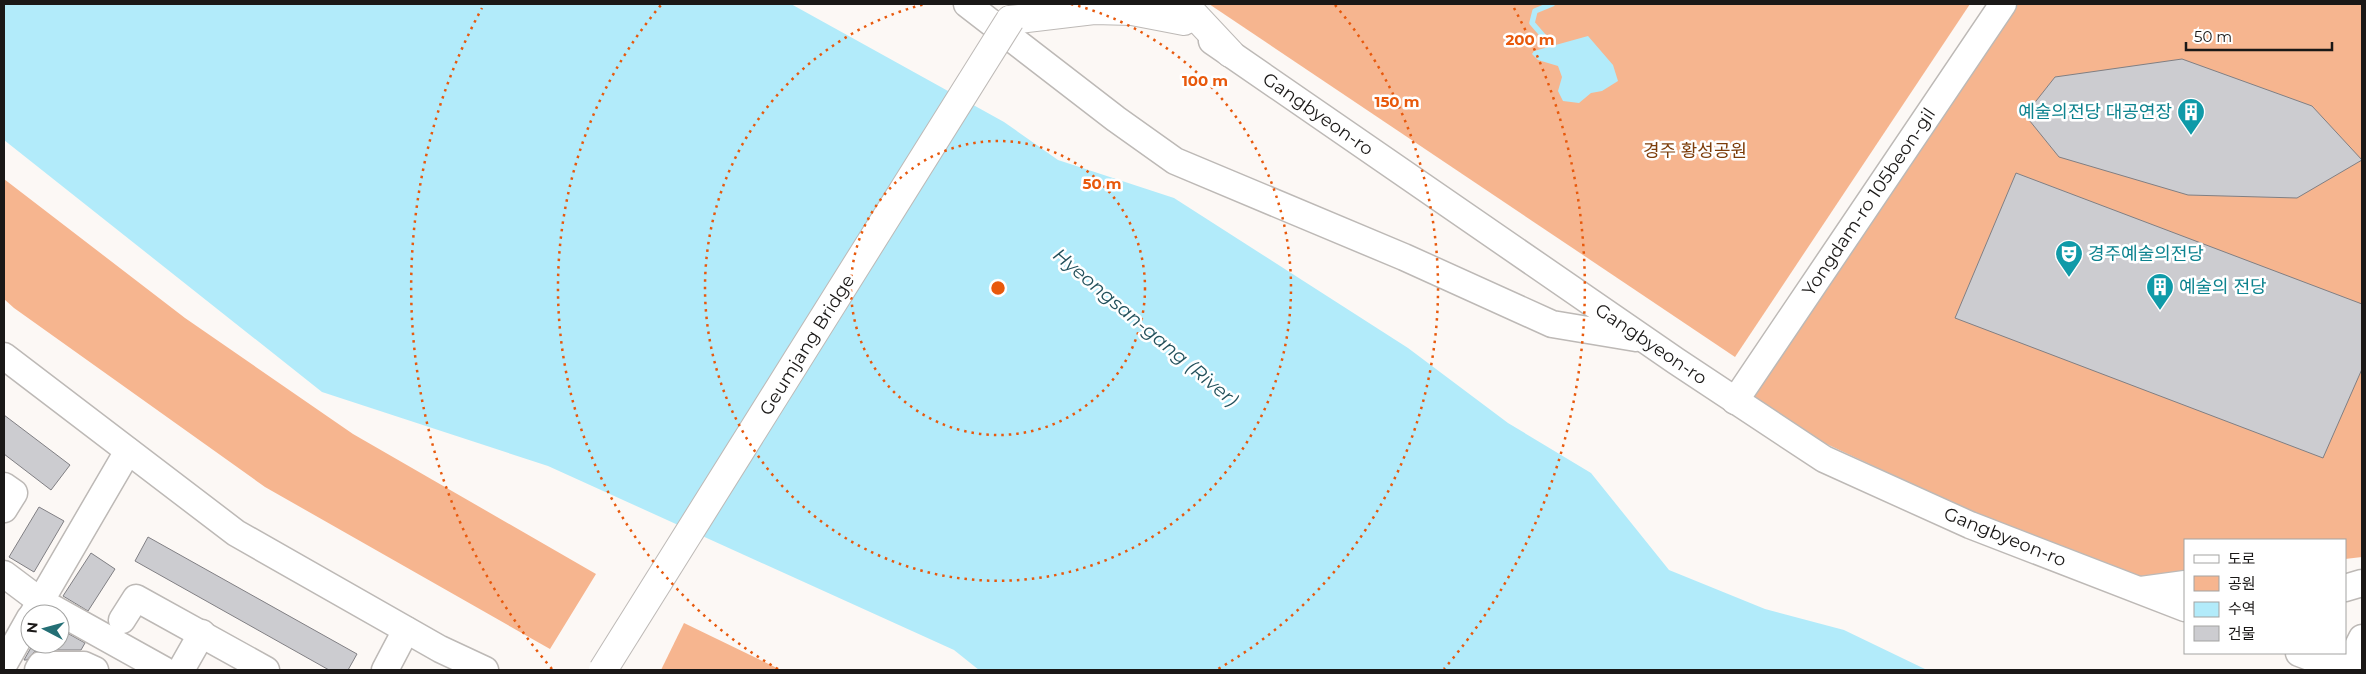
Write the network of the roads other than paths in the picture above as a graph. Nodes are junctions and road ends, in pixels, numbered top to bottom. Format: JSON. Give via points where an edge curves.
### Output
{"nodes":[{"id":1,"x":967,"y":4,"type":"edge"},
{"id":2,"x":1158,"y":4,"type":"edge"},
{"id":3,"x":2003,"y":4,"type":"edge"},
{"id":4,"x":1013,"y":9,"type":"edge"},
{"id":5,"x":1184,"y":12,"type":"edge"},
{"id":6,"x":1230,"y":54,"type":"joint"},
{"id":7,"x":1642,"y":338,"type":"junction"},
{"id":8,"x":4,"y":356,"type":"edge"},
{"id":9,"x":1735,"y":401,"type":"junction"},
{"id":10,"x":128,"y":451,"type":"junction"},
{"id":11,"x":4,"y":486,"type":"edge"},
{"id":12,"x":4,"y":509,"type":"edge"},
{"id":13,"x":4,"y":574,"type":"edge"},
{"id":14,"x":2362,"y":582,"type":"edge"},
{"id":15,"x":2184,"y":584,"type":"edge"},
{"id":16,"x":2346,"y":588,"type":"edge"},
{"id":17,"x":2140,"y":591,"type":"junction"},
{"id":18,"x":28,"y":604,"type":"edge"},
{"id":19,"x":38,"y":604,"type":"edge"},
{"id":20,"x":2184,"y":608,"type":"edge"},
{"id":21,"x":122,"y":620,"type":"dead end"},
{"id":22,"x":70,"y":626,"type":"edge"},
{"id":23,"x":406,"y":630,"type":"junction"},
{"id":24,"x":202,"y":634,"type":"junction"},
{"id":25,"x":20,"y":636,"type":"edge"},
{"id":26,"x":2362,"y":638,"type":"edge"},
{"id":27,"x":2302,"y":654,"type":"edge"},
{"id":28,"x":4,"y":664,"type":"edge"},
{"id":29,"x":172,"y":667,"type":"edge"},
{"id":30,"x":38,"y":670,"type":"edge"},
{"id":31,"x":95,"y":670,"type":"edge"},
{"id":32,"x":266,"y":670,"type":"edge"},
{"id":33,"x":385,"y":670,"type":"edge"},
{"id":34,"x":485,"y":670,"type":"edge"},
{"id":35,"x":603,"y":670,"type":"edge"},
{"id":36,"x":2345,"y":670,"type":"edge"}],
"edges":[{"from":1,"to":7,"type":"street","via":[[1175,161],[1552,324]]},
{"from":2,"to":5,"type":"street"},
{"from":3,"to":9,"type":"street","name":"Yongdam-ro 105beon-gil"},
{"from":4,"to":5,"type":"main road"},
{"from":4,"to":35,"type":"main road","name":"Geumjang Bridge","bridge":true},
{"from":5,"to":6,"type":"main road"},
{"from":6,"to":7,"type":"street","name":"Gangbyeon-ro"},
{"from":7,"to":9,"type":"street","name":"Gangbyeon-ro"},
{"from":8,"to":10,"type":"street"},
{"from":9,"to":17,"type":"street","name":"Gangbyeon-ro","via":[[1824,458],[1970,525]]},
{"from":10,"to":19,"type":"street"},
{"from":10,"to":23,"type":"street","via":[[236,533]]},
{"from":11,"to":12,"type":"street","via":[[14,493]]},
{"from":13,"to":18,"type":"street"},
{"from":14,"to":16,"type":"street"},
{"from":15,"to":17,"type":"street"},
{"from":17,"to":20,"type":"street","name":"Gangbyeon-ro"},
{"from":21,"to":24,"type":"street","via":[[136,598]]},
{"from":22,"to":29,"type":"street"},
{"from":23,"to":33,"type":"street"},
{"from":23,"to":34,"type":"street"},
{"from":24,"to":29,"type":"street"},
{"from":24,"to":32,"type":"street"},
{"from":25,"to":28,"type":"street"},
{"from":26,"to":36,"type":"street"},
{"from":27,"to":36,"type":"street"},
{"from":30,"to":31,"type":"street","via":[[41,665],[84,665]]}]}
